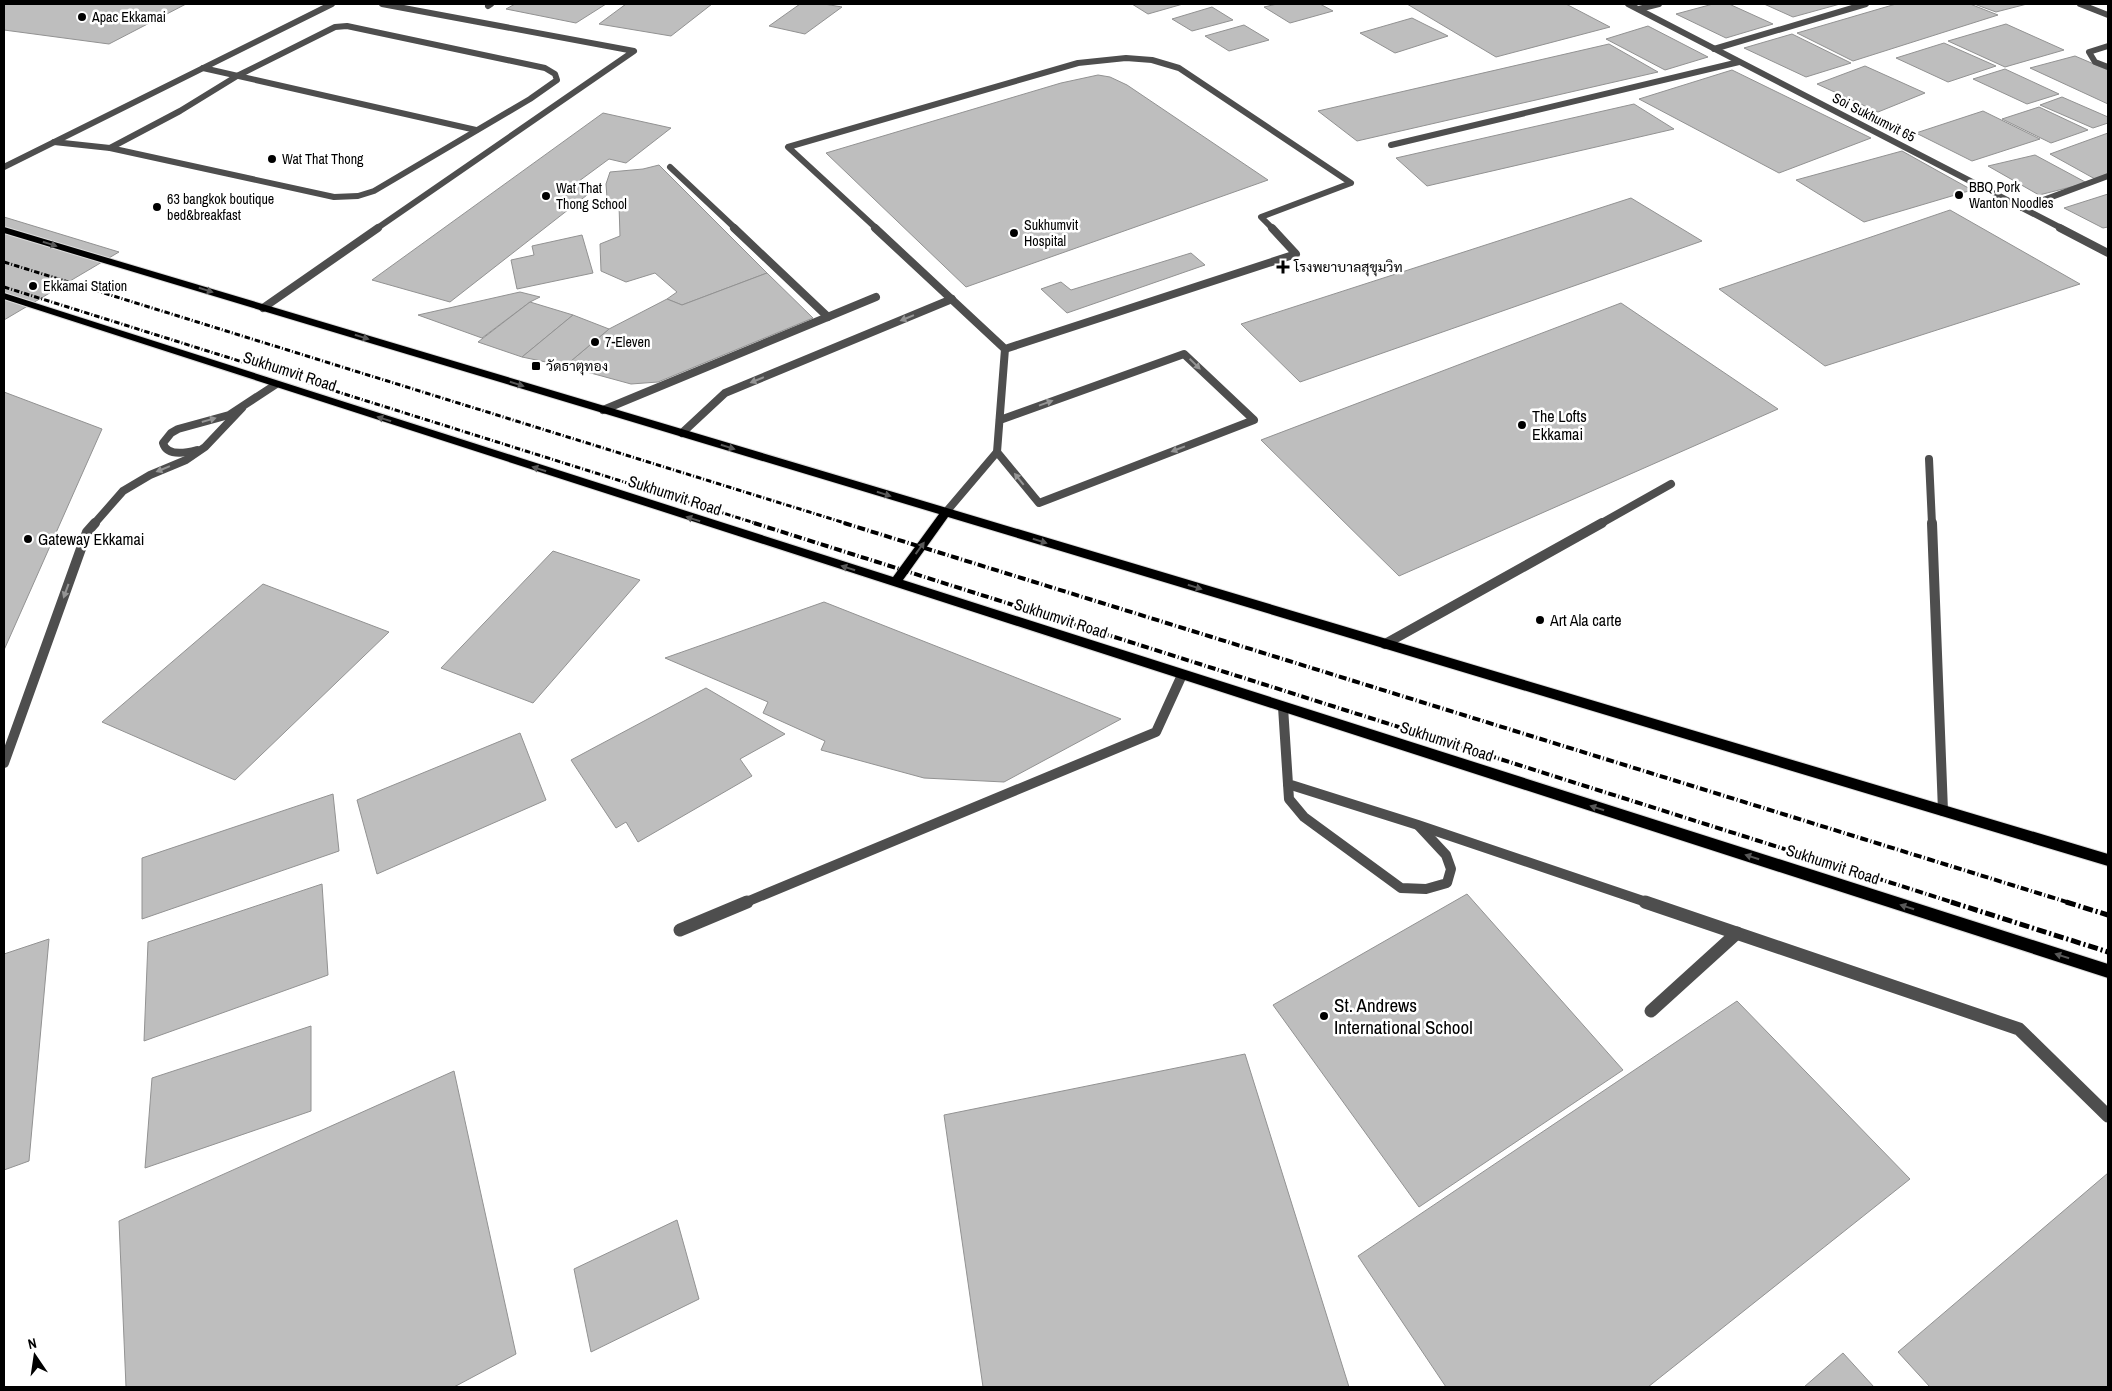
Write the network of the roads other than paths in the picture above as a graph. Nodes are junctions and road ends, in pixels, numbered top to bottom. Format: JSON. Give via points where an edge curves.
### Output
{"nodes":[{"id":1,"x":332,"y":4,"type":"edge"},
{"id":2,"x":382,"y":4,"type":"edge"},
{"id":3,"x":1628,"y":4,"type":"edge"},
{"id":4,"x":1659,"y":4,"type":"edge"},
{"id":5,"x":1866,"y":4,"type":"edge"},
{"id":6,"x":2080,"y":4,"type":"edge"},
{"id":7,"x":1639,"y":9,"type":"junction"},
{"id":8,"x":2108,"y":16,"type":"edge"},
{"id":9,"x":2108,"y":46,"type":"edge"},
{"id":10,"x":1714,"y":49,"type":"junction"},
{"id":11,"x":1739,"y":62,"type":"junction"},
{"id":12,"x":2108,"y":67,"type":"edge"},
{"id":13,"x":203,"y":68,"type":"junction"},
{"id":14,"x":237,"y":76,"type":"junction"},
{"id":15,"x":476,"y":130,"type":"junction"},
{"id":16,"x":54,"y":142,"type":"junction"},
{"id":17,"x":1392,"y":145,"type":"dead end"},
{"id":18,"x":110,"y":148,"type":"junction"},
{"id":19,"x":4,"y":167,"type":"edge"},
{"id":20,"x":670,"y":167,"type":"dead end"},
{"id":21,"x":2108,"y":176,"type":"edge"},
{"id":22,"x":2022,"y":208,"type":"junction"},
{"id":23,"x":4,"y":230,"type":"edge"},
{"id":24,"x":2108,"y":243,"type":"edge"},
{"id":25,"x":2097,"y":247,"type":"junction"},
{"id":26,"x":2108,"y":253,"type":"edge"},
{"id":27,"x":4,"y":296,"type":"edge"},
{"id":28,"x":876,"y":297,"type":"dead end"},
{"id":29,"x":952,"y":299,"type":"junction"},
{"id":30,"x":263,"y":308,"type":"junction"},
{"id":31,"x":828,"y":317,"type":"junction"},
{"id":32,"x":1005,"y":349,"type":"junction"},
{"id":33,"x":275,"y":384,"type":"junction"},
{"id":34,"x":242,"y":408,"type":"junction"},
{"id":35,"x":604,"y":410,"type":"junction"},
{"id":36,"x":1000,"y":420,"type":"junction"},
{"id":37,"x":682,"y":433,"type":"junction"},
{"id":38,"x":205,"y":447,"type":"junction"},
{"id":39,"x":997,"y":452,"type":"junction"},
{"id":40,"x":1929,"y":459,"type":"dead end"},
{"id":41,"x":1671,"y":484,"type":"dead end"},
{"id":42,"x":946,"y":512,"type":"junction"},
{"id":43,"x":895,"y":583,"type":"junction"},
{"id":44,"x":1385,"y":644,"type":"junction"},
{"id":45,"x":1182,"y":675,"type":"junction"},
{"id":46,"x":1283,"y":707,"type":"junction"},
{"id":47,"x":4,"y":763,"type":"edge"},
{"id":48,"x":1288,"y":784,"type":"junction"},
{"id":49,"x":1943,"y":811,"type":"junction"},
{"id":50,"x":1418,"y":825,"type":"junction"},
{"id":51,"x":2108,"y":860,"type":"edge"},
{"id":52,"x":680,"y":930,"type":"dead end"},
{"id":53,"x":1738,"y":933,"type":"junction"},
{"id":54,"x":2108,"y":971,"type":"edge"},
{"id":55,"x":1651,"y":1012,"type":"dead end"},
{"id":56,"x":2108,"y":1116,"type":"edge"}],
"edges":[{"from":1,"to":13,"type":"street"},
{"from":2,"to":30,"type":"street","via":[[634,51]]},
{"from":3,"to":7,"type":"street","name":"Soi Sukhumvit 65"},
{"from":4,"to":7,"type":"street"},
{"from":5,"to":10,"type":"street"},
{"from":6,"to":8,"type":"street"},
{"from":7,"to":10,"type":"street","name":"Soi Sukhumvit 65"},
{"from":9,"to":12,"type":"street","via":[[2088,52],[2095,62]]},
{"from":10,"to":11,"type":"street","name":"Soi Sukhumvit 65"},
{"from":11,"to":17,"type":"street"},
{"from":11,"to":22,"type":"street","name":"Soi Sukhumvit 65"},
{"from":13,"to":14,"type":"street"},
{"from":13,"to":16,"type":"street"},
{"from":14,"to":15,"type":"street"},
{"from":14,"to":15,"type":"street","via":[[325,31],[347,26],[544,68],[555,74],[557,80]]},
{"from":14,"to":18,"type":"street"},
{"from":15,"to":18,"type":"street","via":[[416,169],[358,196],[334,197]]},
{"from":16,"to":18,"type":"street"},
{"from":16,"to":19,"type":"street"},
{"from":20,"to":31,"type":"street"},
{"from":21,"to":22,"type":"street"},
{"from":22,"to":25,"type":"street","name":"Soi Sukhumvit 65"},
{"from":23,"to":30,"type":"main road","one_way":true},
{"from":24,"to":25,"type":"street"},
{"from":25,"to":26,"type":"street","name":"Soi Sukhumvit 65"},
{"from":27,"to":33,"type":"main road","name":"Sukhumvit Road"},
{"from":28,"to":31,"type":"street"},
{"from":29,"to":32,"type":"street"},
{"from":29,"to":32,"type":"street","via":[[788,147],[1078,63],[1126,58],[1152,60],[1179,68],[1351,183],[1261,217],[1296,254]]},
{"from":29,"to":37,"type":"street","one_way":true,"via":[[725,393]]},
{"from":30,"to":35,"type":"main road","one_way":true},
{"from":31,"to":35,"type":"street"},
{"from":32,"to":36,"type":"street"},
{"from":33,"to":34,"type":"street"},
{"from":43,"to":33,"type":"main road","name":"Sukhumvit Road","one_way":true},
{"from":34,"to":38,"type":"street"},
{"from":38,"to":34,"type":"street","one_way":true,"via":[[176,453],[167,450],[163,443],[178,429],[229,415]]},
{"from":35,"to":37,"type":"main road"},
{"from":36,"to":39,"type":"street"},
{"from":36,"to":39,"type":"street","one_way":true,"via":[[1184,354],[1254,420],[1039,503]]},
{"from":37,"to":42,"type":"main road","one_way":true},
{"from":38,"to":47,"type":"street","one_way":true,"via":[[123,491],[87,532]]},
{"from":39,"to":42,"type":"street"},
{"from":40,"to":49,"type":"street"},
{"from":41,"to":44,"type":"street"},
{"from":43,"to":42,"type":"main road","one_way":true},
{"from":42,"to":44,"type":"main road","one_way":true},
{"from":43,"to":45,"type":"main road","name":"Sukhumvit Road"},
{"from":44,"to":49,"type":"main road"},
{"from":45,"to":46,"type":"main road","name":"Sukhumvit Road"},
{"from":45,"to":52,"type":"street","via":[[1156,732]]},
{"from":46,"to":48,"type":"street"},
{"from":54,"to":46,"type":"main road","name":"Sukhumvit Road","one_way":true},
{"from":48,"to":50,"type":"street"},
{"from":48,"to":50,"type":"street","via":[[1289,800],[1304,816],[1401,888],[1426,890],[1447,883],[1451,869],[1446,855]]},
{"from":49,"to":51,"type":"main road"},
{"from":50,"to":53,"type":"street"},
{"from":53,"to":55,"type":"street"},
{"from":53,"to":56,"type":"street","via":[[2019,1029]]}]}
